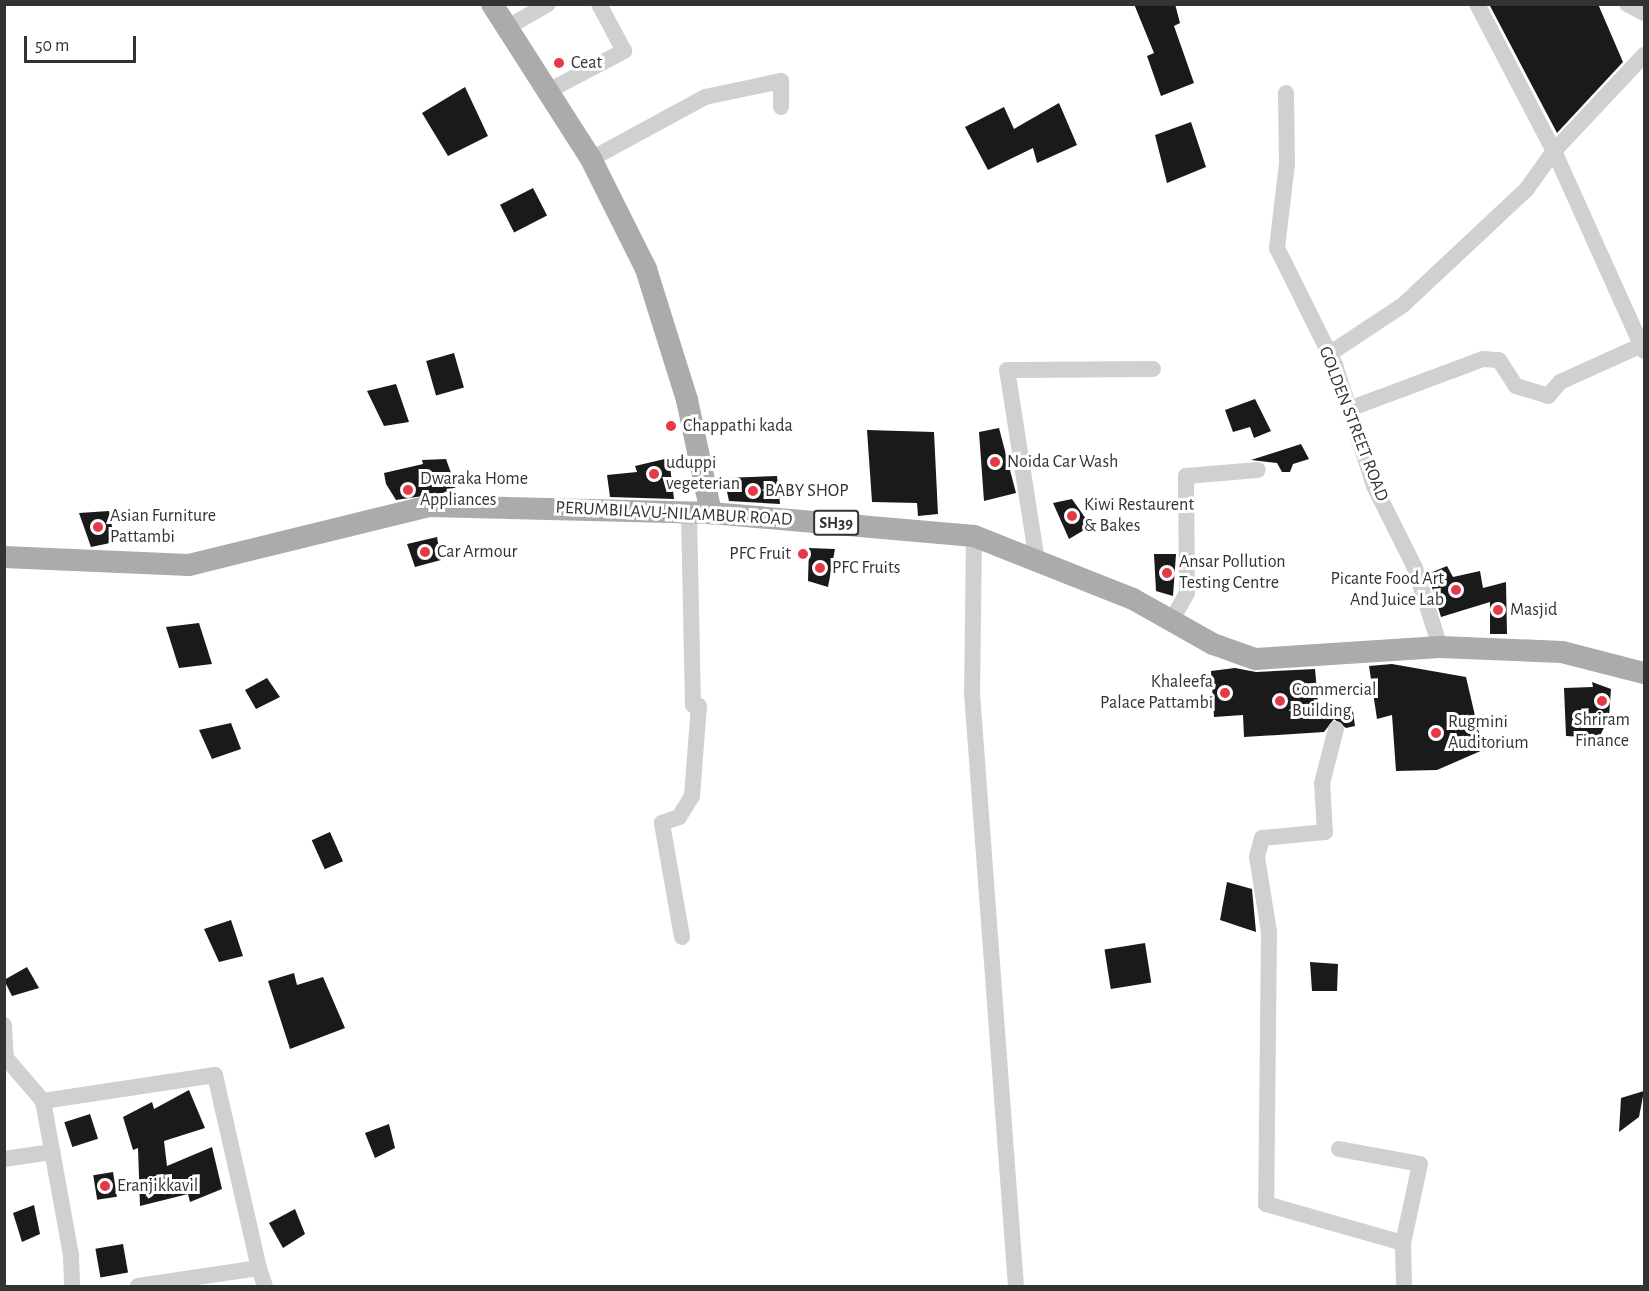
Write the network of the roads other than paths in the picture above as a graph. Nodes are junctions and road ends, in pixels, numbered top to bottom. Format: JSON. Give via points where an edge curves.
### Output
{"nodes":[{"id":1,"x":492,"y":4,"type":"edge"},
{"id":2,"x":548,"y":4,"type":"edge"},
{"id":3,"x":599,"y":4,"type":"edge"},
{"id":4,"x":1478,"y":4,"type":"edge"},
{"id":5,"x":1627,"y":4,"type":"edge"},
{"id":6,"x":1644,"y":14,"type":"edge"},
{"id":7,"x":508,"y":27,"type":"junction"},
{"id":8,"x":1644,"y":55,"type":"edge"},
{"id":9,"x":549,"y":90,"type":"junction"},
{"id":10,"x":1286,"y":93,"type":"dead end"},
{"id":11,"x":781,"y":106,"type":"dead end"},
{"id":12,"x":1554,"y":151,"type":"junction"},
{"id":13,"x":591,"y":159,"type":"junction"},
{"id":14,"x":1643,"y":348,"type":"edge"},
{"id":15,"x":1329,"y":354,"type":"junction"},
{"id":16,"x":1153,"y":369,"type":"dead end"},
{"id":17,"x":1349,"y":409,"type":"junction"},
{"id":18,"x":1258,"y":470,"type":"dead end"},
{"id":19,"x":700,"y":513,"type":"junction"},
{"id":20,"x":974,"y":536,"type":"junction"},
{"id":21,"x":4,"y":557,"type":"edge"},
{"id":22,"x":1037,"y":561,"type":"junction"},
{"id":23,"x":1171,"y":621,"type":"junction"},
{"id":24,"x":1440,"y":647,"type":"junction"},
{"id":25,"x":1644,"y":674,"type":"edge"},
{"id":26,"x":1336,"y":729,"type":"dead end"},
{"id":27,"x":682,"y":937,"type":"dead end"},
{"id":28,"x":4,"y":1025,"type":"edge"},
{"id":29,"x":43,"y":1101,"type":"junction"},
{"id":30,"x":1339,"y":1149,"type":"dead end"},
{"id":31,"x":52,"y":1152,"type":"junction"},
{"id":32,"x":4,"y":1159,"type":"edge"},
{"id":33,"x":1403,"y":1243,"type":"junction"},
{"id":34,"x":259,"y":1268,"type":"junction"},
{"id":35,"x":72,"y":1287,"type":"edge"},
{"id":36,"x":138,"y":1287,"type":"edge"},
{"id":37,"x":265,"y":1287,"type":"edge"},
{"id":38,"x":1016,"y":1287,"type":"edge"},
{"id":39,"x":1404,"y":1287,"type":"edge"}],
"edges":[{"from":1,"to":7,"type":"main road"},
{"from":2,"to":7,"type":"street"},
{"from":3,"to":9,"type":"street","via":[[624,51]]},
{"from":4,"to":12,"type":"street"},
{"from":5,"to":6,"type":"street"},
{"from":7,"to":9,"type":"main road"},
{"from":8,"to":12,"type":"street"},
{"from":9,"to":13,"type":"main road"},
{"from":10,"to":15,"type":"street","name":"GOLDEN STREET ROAD","via":[[1287,164],[1277,248]]},
{"from":11,"to":13,"type":"street","via":[[781,81],[705,97]]},
{"from":12,"to":14,"type":"street"},
{"from":12,"to":15,"type":"street","via":[[1526,190],[1403,305]]},
{"from":13,"to":19,"type":"main road","via":[[646,269],[665,326]]},
{"from":14,"to":17,"type":"street","via":[[1560,382],[1548,396],[1516,386],[1499,360],[1483,359]]},
{"from":15,"to":17,"type":"street","name":"GOLDEN STREET ROAD"},
{"from":16,"to":22,"type":"street","via":[[1007,370]]},
{"from":17,"to":24,"type":"street","name":"GOLDEN STREET ROAD","via":[[1374,486],[1415,568]]},
{"from":18,"to":23,"type":"street","via":[[1186,476],[1186,593]]},
{"from":19,"to":20,"type":"main road","name":"PERUMBILAVU-NILAMBUR ROAD","number":"SH39"},
{"from":19,"to":21,"type":"main road","name":"PERUMBILAVU-NILAMBUR ROAD","number":"SH39","via":[[429,506],[189,566]]},
{"from":19,"to":27,"type":"street","via":[[693,705],[699,706],[692,796],[679,817],[662,824]]},
{"from":20,"to":22,"type":"main road","name":"PERUMBILAVU-NILAMBUR ROAD","number":"SH39"},
{"from":20,"to":38,"type":"street","via":[[972,693]]},
{"from":22,"to":23,"type":"main road","name":"PERUMBILAVU-NILAMBUR ROAD","number":"SH39","via":[[1133,599]]},
{"from":23,"to":24,"type":"main road","name":"PERUMBILAVU-NILAMBUR ROAD","number":"SH39","via":[[1213,645],[1255,659]]},
{"from":24,"to":25,"type":"main road","name":"PERUMBILAVU-NILAMBUR ROAD","number":"SH39","via":[[1562,652]]},
{"from":26,"to":33,"type":"street","via":[[1322,783],[1325,832],[1262,838],[1257,857],[1269,932],[1266,1204]]},
{"from":28,"to":29,"type":"street","via":[[6,1058]]},
{"from":29,"to":31,"type":"street"},
{"from":29,"to":34,"type":"street","via":[[215,1075]]},
{"from":30,"to":33,"type":"street","via":[[1420,1164]]},
{"from":31,"to":32,"type":"street"},
{"from":31,"to":35,"type":"street"},
{"from":33,"to":39,"type":"street"},
{"from":34,"to":36,"type":"street"},
{"from":34,"to":37,"type":"street"}]}
